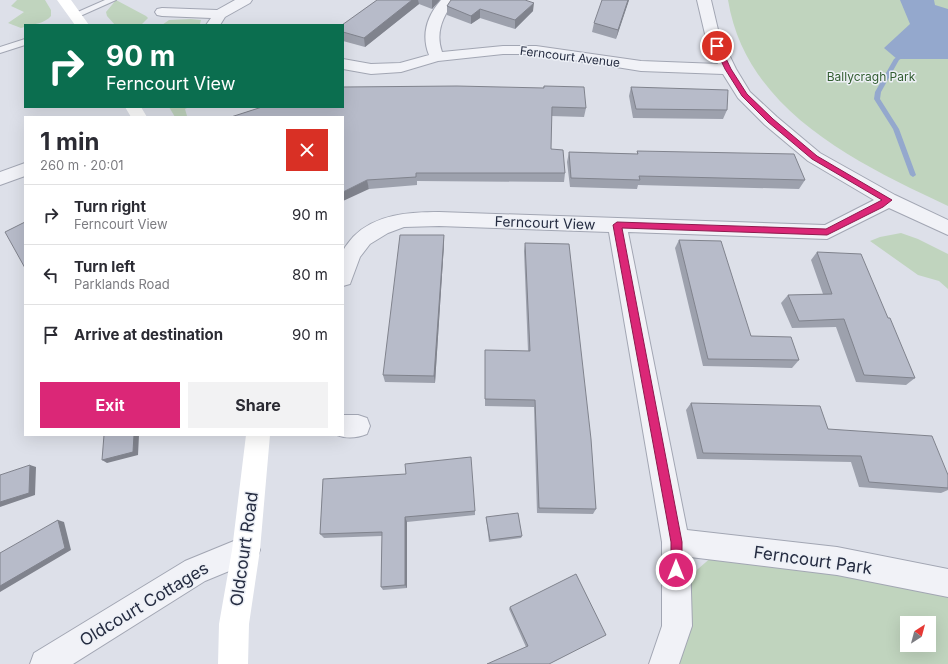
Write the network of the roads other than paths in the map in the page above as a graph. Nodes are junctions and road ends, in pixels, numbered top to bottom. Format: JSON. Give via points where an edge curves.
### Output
{"nodes":[{"id":1,"x":64,"y":0,"type":"edge"},
{"id":2,"x":112,"y":0,"type":"edge"},
{"id":3,"x":245,"y":0,"type":"edge"},
{"id":4,"x":448,"y":0,"type":"edge"},
{"id":5,"x":704,"y":0,"type":"edge"},
{"id":6,"x":162,"y":12,"type":"dead end"},
{"id":7,"x":216,"y":20,"type":"edge"},
{"id":8,"x":80,"y":22,"type":"edge"},
{"id":9,"x":24,"y":42,"type":"edge"},
{"id":10,"x":0,"y":50,"type":"edge"},
{"id":11,"x":437,"y":57,"type":"junction"},
{"id":12,"x":344,"y":64,"type":"edge"},
{"id":13,"x":728,"y":69,"type":"junction"},
{"id":14,"x":24,"y":168,"type":"edge"},
{"id":15,"x":0,"y":179,"type":"edge"},
{"id":16,"x":888,"y":200,"type":"junction"},
{"id":17,"x":617,"y":225,"type":"junction"},
{"id":18,"x":948,"y":228,"type":"edge"},
{"id":19,"x":344,"y":274,"type":"edge"},
{"id":20,"x":258,"y":436,"type":"edge"},
{"id":21,"x":676,"y":542,"type":"junction"},
{"id":22,"x":246,"y":550,"type":"junction"},
{"id":23,"x":948,"y":583,"type":"edge"},
{"id":24,"x":45,"y":664,"type":"edge"},
{"id":25,"x":233,"y":664,"type":"edge"},
{"id":26,"x":664,"y":664,"type":"edge"}],
"edges":[{"from":1,"to":8,"type":"street"},
{"from":2,"to":8,"type":"lane"},
{"from":3,"to":7,"type":"street"},
{"from":4,"to":11,"type":"street","via":[[440,8],[431,28]]},
{"from":5,"to":13,"type":"street","via":[[712,34]]},
{"from":6,"to":7,"type":"street"},
{"from":9,"to":10,"type":"lane"},
{"from":11,"to":12,"type":"street","name":"Ferncourt Avenue","via":[[401,67],[372,69]]},
{"from":11,"to":13,"type":"street","name":"Ferncourt Avenue","via":[[503,50],[536,50],[641,66]]},
{"from":13,"to":16,"type":"street","via":[[744,95],[814,157]]},
{"from":14,"to":15,"type":"street"},
{"from":16,"to":17,"type":"street","name":"Ferncourt View","via":[[881,206],[827,232]]},
{"from":16,"to":18,"type":"street"},
{"from":17,"to":19,"type":"street","name":"Ferncourt View","via":[[406,220],[380,228],[362,239],[347,261]]},
{"from":17,"to":21,"type":"street"},
{"from":20,"to":22,"type":"street","name":"Oldcourt Road"},
{"from":21,"to":23,"type":"street","name":"Ferncourt Park","via":[[837,561]]},
{"from":21,"to":26,"type":"street","via":[[677,626]]},
{"from":22,"to":24,"type":"street","name":"Oldcourt Cottages","via":[[195,571]]},
{"from":22,"to":25,"type":"street","name":"Oldcourt Road","via":[[234,624]]}]}
